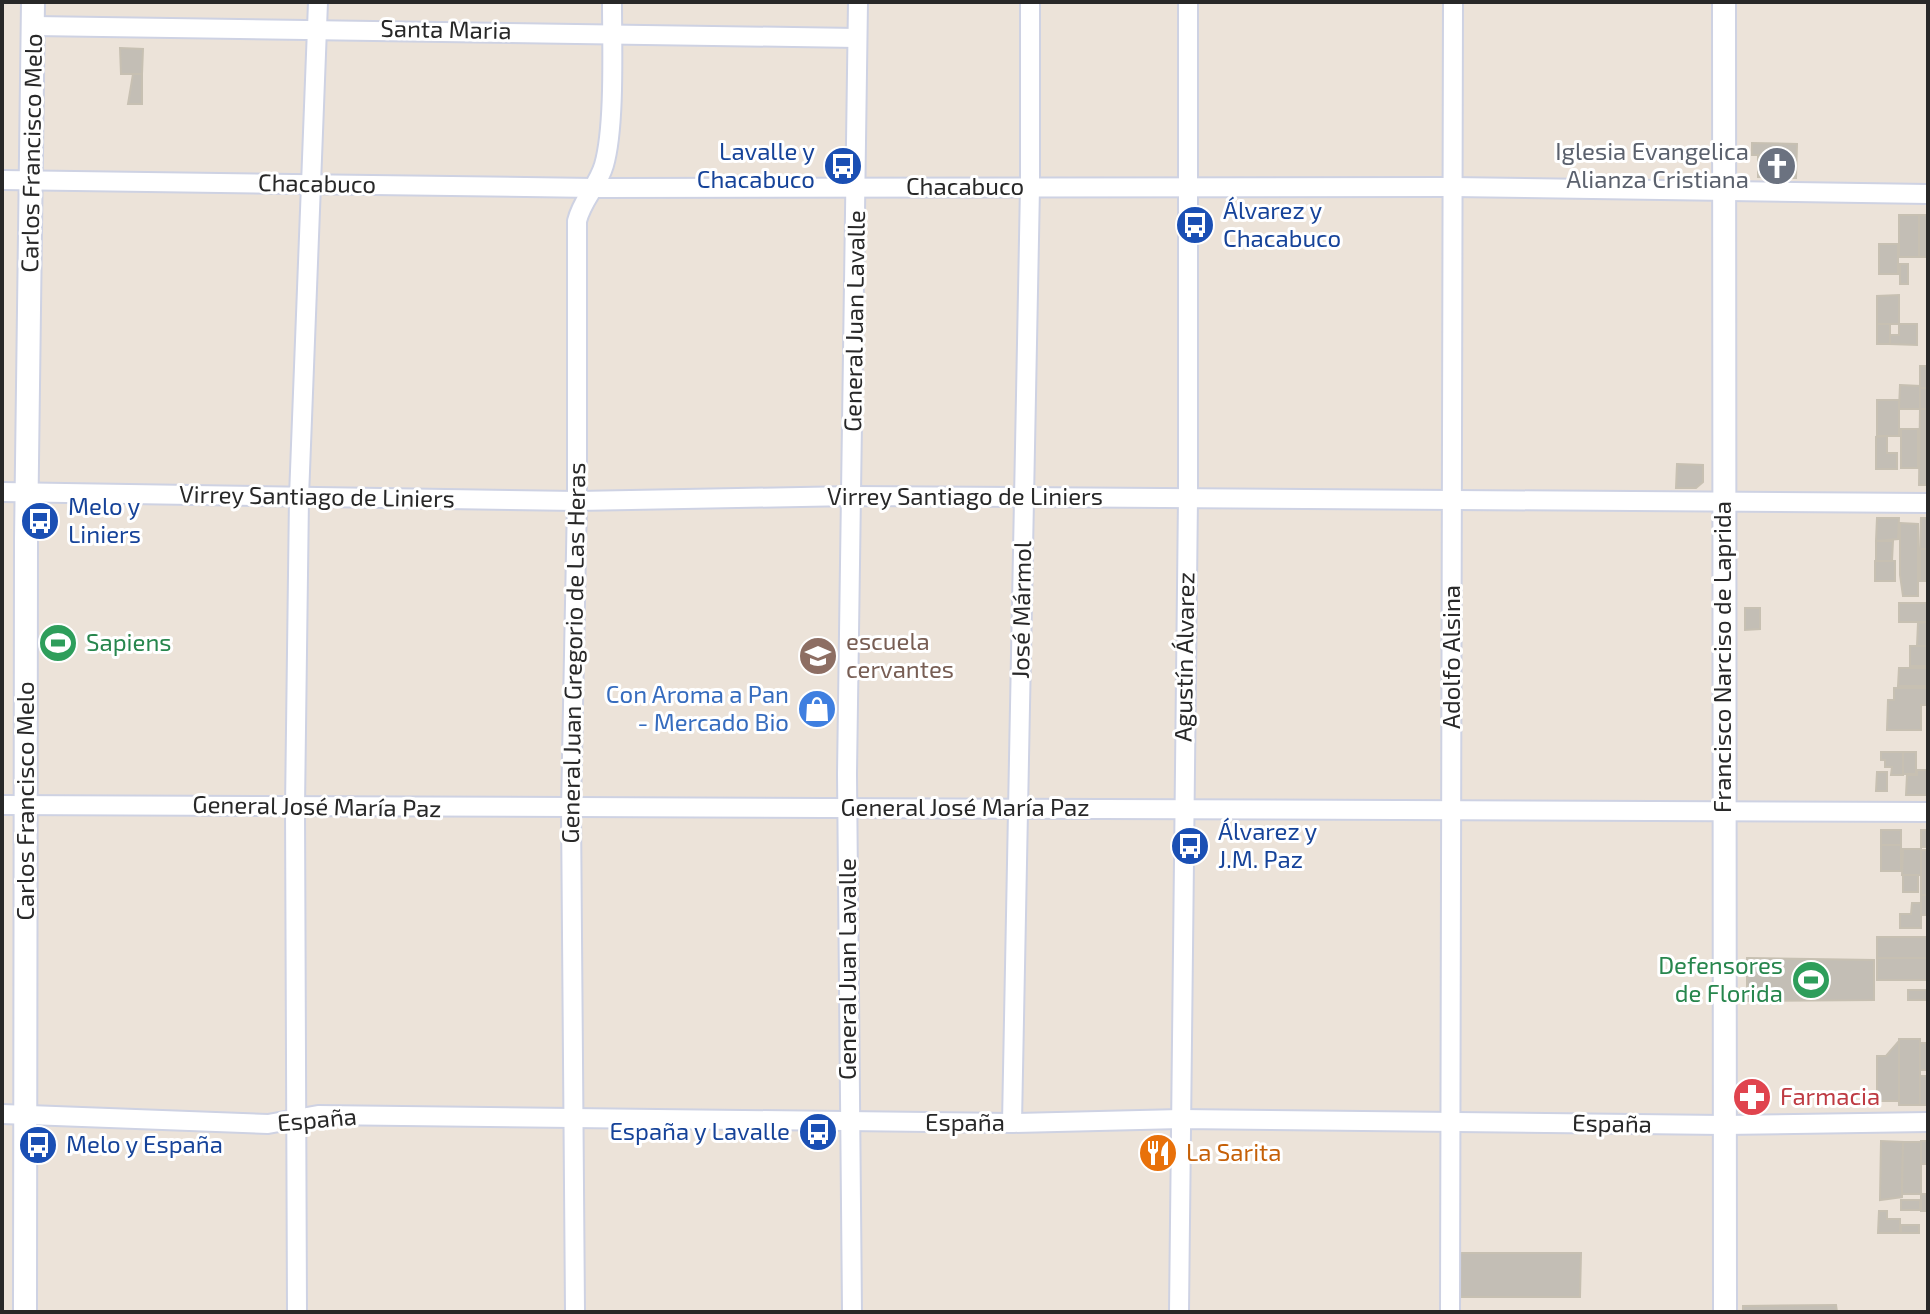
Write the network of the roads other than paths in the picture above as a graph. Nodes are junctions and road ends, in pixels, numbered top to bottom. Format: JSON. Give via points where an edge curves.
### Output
{"nodes":[{"id":1,"x":33,"y":2,"type":"edge"},
{"id":2,"x":318,"y":2,"type":"edge"},
{"id":3,"x":612,"y":2,"type":"edge"},
{"id":4,"x":858,"y":2,"type":"edge"},
{"id":5,"x":1030,"y":2,"type":"edge"},
{"id":6,"x":1188,"y":2,"type":"edge"},
{"id":7,"x":1453,"y":2,"type":"edge"},
{"id":8,"x":1724,"y":2,"type":"edge"},
{"id":9,"x":34,"y":26,"type":"junction"},
{"id":10,"x":318,"y":28,"type":"junction"},
{"id":11,"x":612,"y":33,"type":"junction"},
{"id":12,"x":857,"y":38,"type":"junction"},
{"id":13,"x":2,"y":180,"type":"edge"},
{"id":14,"x":32,"y":180,"type":"junction"},
{"id":15,"x":309,"y":184,"type":"junction"},
{"id":16,"x":857,"y":187,"type":"junction"},
{"id":17,"x":1030,"y":187,"type":"junction"},
{"id":18,"x":1452,"y":187,"type":"junction"},
{"id":19,"x":594,"y":188,"type":"junction"},
{"id":20,"x":1187,"y":188,"type":"junction"},
{"id":21,"x":1725,"y":194,"type":"junction"},
{"id":22,"x":1928,"y":194,"type":"edge"},
{"id":23,"x":2,"y":492,"type":"edge"},
{"id":24,"x":28,"y":492,"type":"junction"},
{"id":25,"x":853,"y":496,"type":"junction"},
{"id":26,"x":299,"y":497,"type":"junction"},
{"id":27,"x":1188,"y":497,"type":"junction"},
{"id":28,"x":1024,"y":498,"type":"junction"},
{"id":29,"x":577,"y":501,"type":"junction"},
{"id":30,"x":1452,"y":502,"type":"junction"},
{"id":31,"x":1724,"y":502,"type":"junction"},
{"id":32,"x":1928,"y":503,"type":"edge"},
{"id":33,"x":2,"y":805,"type":"edge"},
{"id":34,"x":27,"y":805,"type":"junction"},
{"id":35,"x":295,"y":807,"type":"junction"},
{"id":36,"x":1018,"y":807,"type":"junction"},
{"id":37,"x":847,"y":808,"type":"junction"},
{"id":38,"x":1182,"y":808,"type":"junction"},
{"id":39,"x":1451,"y":808,"type":"junction"},
{"id":40,"x":571,"y":809,"type":"junction"},
{"id":41,"x":1722,"y":810,"type":"junction"},
{"id":42,"x":1928,"y":812,"type":"edge"},
{"id":43,"x":13,"y":1114,"type":"edge"},
{"id":44,"x":297,"y":1119,"type":"junction"},
{"id":45,"x":573,"y":1119,"type":"junction"},
{"id":46,"x":1181,"y":1119,"type":"junction"},
{"id":47,"x":849,"y":1122,"type":"junction"},
{"id":48,"x":1928,"y":1122,"type":"edge"},
{"id":49,"x":1012,"y":1123,"type":"junction"},
{"id":50,"x":1450,"y":1123,"type":"junction"},
{"id":51,"x":1723,"y":1125,"type":"junction"},
{"id":52,"x":25,"y":1312,"type":"edge"},
{"id":53,"x":297,"y":1312,"type":"edge"},
{"id":54,"x":575,"y":1312,"type":"edge"},
{"id":55,"x":852,"y":1312,"type":"edge"},
{"id":56,"x":1179,"y":1312,"type":"edge"},
{"id":57,"x":1450,"y":1312,"type":"edge"},
{"id":58,"x":1725,"y":1312,"type":"edge"}],
"edges":[{"from":1,"to":9,"type":"street","name":"Carlos Francisco Melo"},
{"from":2,"to":10,"type":"street"},
{"from":3,"to":11,"type":"street","name":"General Juan Gregorio de Las Heras"},
{"from":4,"to":12,"type":"street","name":"General Juan Lavalle"},
{"from":5,"to":17,"type":"street","name":"José Mármol"},
{"from":6,"to":20,"type":"street","name":"Agustín Álvarez"},
{"from":7,"to":18,"type":"street","name":"Adolfo Alsina"},
{"from":8,"to":21,"type":"street","name":"Francisco Narciso de Laprida"},
{"from":9,"to":10,"type":"street","name":"Santa Maria"},
{"from":9,"to":14,"type":"street","name":"Carlos Francisco Melo"},
{"from":10,"to":11,"type":"street","name":"Santa Maria"},
{"from":10,"to":15,"type":"street"},
{"from":11,"to":12,"type":"street","name":"Santa Maria"},
{"from":11,"to":19,"type":"street","name":"General Juan Gregorio de Las Heras","via":[[607,151]]},
{"from":12,"to":16,"type":"street","name":"General Juan Lavalle"},
{"from":13,"to":14,"type":"street","name":"Chacabuco"},
{"from":14,"to":15,"type":"street","name":"Chacabuco"},
{"from":14,"to":24,"type":"street","name":"Carlos Francisco Melo"},
{"from":15,"to":19,"type":"street","name":"Chacabuco"},
{"from":15,"to":26,"type":"street"},
{"from":16,"to":17,"type":"street","name":"Chacabuco"},
{"from":16,"to":19,"type":"street","name":"Chacabuco"},
{"from":16,"to":25,"type":"street","name":"General Juan Lavalle"},
{"from":17,"to":20,"type":"street","name":"Chacabuco"},
{"from":17,"to":28,"type":"street","name":"José Mármol"},
{"from":18,"to":20,"type":"street","name":"Chacabuco"},
{"from":18,"to":21,"type":"street","name":"Chacabuco"},
{"from":18,"to":30,"type":"street","name":"Adolfo Alsina"},
{"from":19,"to":29,"type":"street","name":"General Juan Gregorio de Las Heras","via":[[577,221]]},
{"from":20,"to":27,"type":"street","name":"Agustín Álvarez"},
{"from":21,"to":22,"type":"street","name":"Chacabuco"},
{"from":21,"to":31,"type":"street","name":"Francisco Narciso de Laprida"},
{"from":23,"to":24,"type":"street","name":"Virrey Santiago de Liniers"},
{"from":24,"to":26,"type":"street","name":"Virrey Santiago de Liniers"},
{"from":24,"to":34,"type":"street","name":"Carlos Francisco Melo"},
{"from":25,"to":28,"type":"street","name":"Virrey Santiago de Liniers"},
{"from":25,"to":29,"type":"street","name":"Virrey Santiago de Liniers"},
{"from":25,"to":37,"type":"street","name":"General Juan Lavalle"},
{"from":26,"to":29,"type":"street","name":"Virrey Santiago de Liniers"},
{"from":26,"to":35,"type":"street"},
{"from":27,"to":28,"type":"street","name":"Virrey Santiago de Liniers"},
{"from":27,"to":30,"type":"street","name":"Virrey Santiago de Liniers"},
{"from":27,"to":38,"type":"street","name":"Agustín Álvarez"},
{"from":28,"to":36,"type":"street","name":"José Mármol"},
{"from":29,"to":40,"type":"street","name":"General Juan Gregorio de Las Heras"},
{"from":30,"to":31,"type":"street","name":"Virrey Santiago de Liniers"},
{"from":30,"to":39,"type":"street","name":"Adolfo Alsina"},
{"from":31,"to":32,"type":"street","name":"Virrey Santiago de Liniers"},
{"from":31,"to":41,"type":"street","name":"Francisco Narciso de Laprida"},
{"from":33,"to":34,"type":"street","name":"General José María Paz"},
{"from":34,"to":35,"type":"street","name":"General José María Paz"},
{"from":34,"to":43,"type":"street","name":"Carlos Francisco Melo"},
{"from":35,"to":40,"type":"street","name":"General José María Paz"},
{"from":35,"to":44,"type":"street"},
{"from":36,"to":37,"type":"street","name":"General José María Paz"},
{"from":36,"to":38,"type":"street","name":"General José María Paz"},
{"from":36,"to":49,"type":"street","name":"José Mármol"},
{"from":37,"to":40,"type":"street","name":"General José María Paz"},
{"from":37,"to":47,"type":"street","name":"General Juan Lavalle"},
{"from":38,"to":39,"type":"street","name":"General José María Paz"},
{"from":38,"to":46,"type":"street","name":"Agustín Álvarez"},
{"from":39,"to":41,"type":"street","name":"General José María Paz"},
{"from":39,"to":50,"type":"street","name":"Adolfo Alsina"},
{"from":40,"to":45,"type":"street","name":"General Juan Gregorio de Las Heras"},
{"from":41,"to":42,"type":"street","name":"General José María Paz"},
{"from":41,"to":51,"type":"street","name":"Francisco Narciso de Laprida"},
{"from":43,"to":44,"type":"street","name":"España","via":[[268,1124]]},
{"from":43,"to":52,"type":"street","name":"Carlos Francisco Melo"},
{"from":44,"to":45,"type":"street","name":"España"},
{"from":44,"to":53,"type":"street"},
{"from":45,"to":47,"type":"street","name":"España"},
{"from":45,"to":54,"type":"street","name":"General Juan Gregorio de Las Heras"},
{"from":46,"to":49,"type":"street","name":"España"},
{"from":46,"to":50,"type":"street","name":"España"},
{"from":46,"to":56,"type":"street","name":"Agustín Álvarez"},
{"from":47,"to":49,"type":"street","name":"España"},
{"from":47,"to":55,"type":"street","name":"General Juan Lavalle"},
{"from":48,"to":51,"type":"street","name":"España"},
{"from":50,"to":51,"type":"street","name":"España"},
{"from":50,"to":57,"type":"street","name":"Adolfo Alsina"},
{"from":51,"to":58,"type":"street","name":"Francisco Narciso de Laprida"}]}
